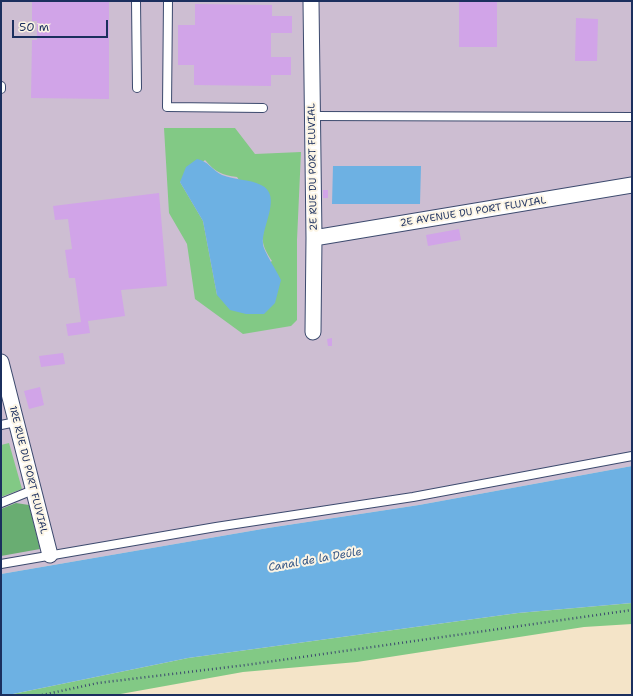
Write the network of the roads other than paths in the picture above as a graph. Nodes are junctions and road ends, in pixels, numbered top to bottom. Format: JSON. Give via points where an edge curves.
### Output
{"nodes":[{"id":1,"x":136,"y":1,"type":"edge"},
{"id":2,"x":168,"y":1,"type":"edge"},
{"id":3,"x":311,"y":1,"type":"edge"},
{"id":4,"x":1,"y":86,"type":"edge"},
{"id":5,"x":137,"y":88,"type":"dead end"},
{"id":6,"x":1,"y":89,"type":"edge"},
{"id":7,"x":263,"y":108,"type":"dead end"},
{"id":8,"x":312,"y":116,"type":"junction"},
{"id":9,"x":632,"y":117,"type":"edge"},
{"id":10,"x":632,"y":185,"type":"edge"},
{"id":11,"x":314,"y":238,"type":"junction"},
{"id":12,"x":313,"y":332,"type":"dead end"},
{"id":13,"x":1,"y":362,"type":"edge"},
{"id":14,"x":16,"y":422,"type":"junction"},
{"id":15,"x":1,"y":425,"type":"edge"},
{"id":16,"x":632,"y":456,"type":"edge"},
{"id":17,"x":33,"y":490,"type":"junction"},
{"id":18,"x":1,"y":503,"type":"edge"},
{"id":19,"x":50,"y":555,"type":"junction"},
{"id":20,"x":1,"y":564,"type":"edge"}],
"edges":[{"from":1,"to":5,"type":"lane"},
{"from":2,"to":7,"type":"lane","via":[[167,107]]},
{"from":3,"to":8,"type":"street","name":"2E RUE DU PORT FLUVIAL"},
{"from":4,"to":6,"type":"lane"},
{"from":8,"to":9,"type":"lane"},
{"from":8,"to":11,"type":"street","name":"2E RUE DU PORT FLUVIAL"},
{"from":10,"to":11,"type":"street","name":"2E AVENUE DU PORT FLUVIAL"},
{"from":11,"to":12,"type":"street","name":"2E RUE DU PORT FLUVIAL"},
{"from":13,"to":14,"type":"street","name":"1RE RUE DU PORT FLUVIAL"},
{"from":14,"to":15,"type":"lane"},
{"from":14,"to":17,"type":"street","name":"1RE RUE DU PORT FLUVIAL"},
{"from":16,"to":19,"type":"lane","via":[[413,497]]},
{"from":17,"to":18,"type":"lane"},
{"from":17,"to":19,"type":"street","name":"1RE RUE DU PORT FLUVIAL"},
{"from":19,"to":20,"type":"lane"}]}
